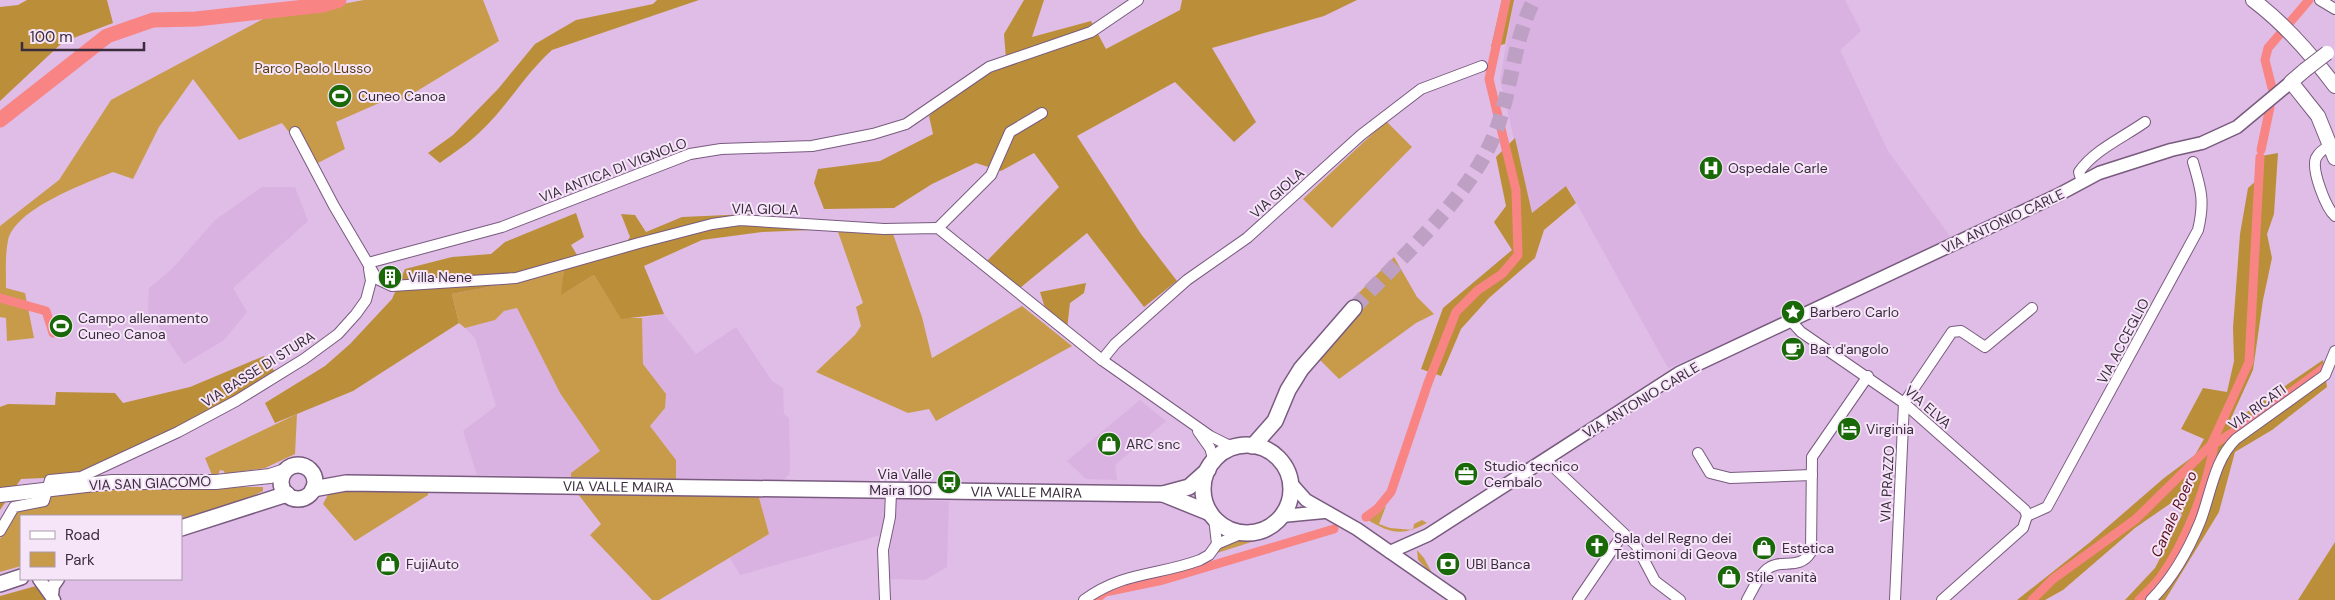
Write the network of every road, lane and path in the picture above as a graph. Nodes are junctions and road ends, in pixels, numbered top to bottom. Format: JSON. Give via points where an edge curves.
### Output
{"nodes":[{"id":1,"x":1138,"y":0,"type":"edge"},
{"id":2,"x":2253,"y":0,"type":"edge"},
{"id":3,"x":2320,"y":0,"type":"edge"},
{"id":4,"x":2335,"y":8,"type":"edge"},
{"id":5,"x":2331,"y":50,"type":"edge"},
{"id":6,"x":1482,"y":66,"type":"dead end"},
{"id":7,"x":2291,"y":82,"type":"junction"},
{"id":8,"x":2335,"y":86,"type":"edge"},
{"id":9,"x":1042,"y":112,"type":"dead end"},
{"id":10,"x":2145,"y":122,"type":"dead end"},
{"id":11,"x":294,"y":132,"type":"dead end"},
{"id":12,"x":2333,"y":151,"type":"edge"},
{"id":13,"x":2193,"y":162,"type":"dead end"},
{"id":14,"x":2082,"y":182,"type":"junction"},
{"id":15,"x":2335,"y":216,"type":"edge"},
{"id":16,"x":938,"y":228,"type":"junction"},
{"id":17,"x":368,"y":263,"type":"junction"},
{"id":18,"x":1354,"y":308,"type":"tunnel mouth"},
{"id":19,"x":2032,"y":308,"type":"dead end"},
{"id":20,"x":1791,"y":321,"type":"junction"},
{"id":21,"x":2335,"y":351,"type":"edge"},
{"id":22,"x":1102,"y":360,"type":"junction"},
{"id":23,"x":1868,"y":376,"type":"junction"},
{"id":24,"x":1904,"y":403,"type":"junction"},
{"id":25,"x":1275,"y":421,"type":"junction"},
{"id":26,"x":1195,"y":426,"type":"junction"},
{"id":27,"x":1245,"y":446,"type":"junction"},
{"id":28,"x":1698,"y":454,"type":"dead end"},
{"id":29,"x":1277,"y":457,"type":"junction"},
{"id":30,"x":1545,"y":459,"type":"junction"},
{"id":31,"x":1211,"y":465,"type":"junction"},
{"id":32,"x":311,"y":471,"type":"junction"},
{"id":33,"x":1812,"y":475,"type":"junction"},
{"id":34,"x":281,"y":482,"type":"junction"},
{"id":35,"x":1290,"y":482,"type":"junction"},
{"id":36,"x":346,"y":483,"type":"junction"},
{"id":37,"x":313,"y":489,"type":"junction"},
{"id":38,"x":47,"y":490,"type":"junction"},
{"id":39,"x":891,"y":492,"type":"junction"},
{"id":40,"x":1163,"y":494,"type":"junction"},
{"id":41,"x":0,"y":496,"type":"edge"},
{"id":42,"x":1324,"y":512,"type":"junction"},
{"id":43,"x":1212,"y":515,"type":"junction"},
{"id":44,"x":1282,"y":516,"type":"junction"},
{"id":45,"x":2027,"y":516,"type":"junction"},
{"id":46,"x":182,"y":528,"type":"edge"},
{"id":47,"x":0,"y":531,"type":"edge"},
{"id":48,"x":1243,"y":533,"type":"junction"},
{"id":49,"x":1623,"y":534,"type":"junction"},
{"id":50,"x":1428,"y":535,"type":"junction"},
{"id":51,"x":1217,"y":544,"type":"junction"},
{"id":52,"x":1390,"y":552,"type":"junction"},
{"id":53,"x":1402,"y":560,"type":"junction"},
{"id":54,"x":20,"y":577,"type":"edge"},
{"id":55,"x":39,"y":580,"type":"edge"},
{"id":56,"x":57,"y":580,"type":"edge"},
{"id":57,"x":0,"y":584,"type":"edge"},
{"id":58,"x":53,"y":597,"type":"edge"},
{"id":59,"x":885,"y":600,"type":"edge"},
{"id":60,"x":1084,"y":600,"type":"edge"},
{"id":61,"x":1459,"y":600,"type":"edge"},
{"id":62,"x":1578,"y":600,"type":"edge"},
{"id":63,"x":1680,"y":600,"type":"edge"},
{"id":64,"x":1747,"y":600,"type":"edge"},
{"id":65,"x":1895,"y":600,"type":"edge"},
{"id":66,"x":1942,"y":600,"type":"edge"},
{"id":67,"x":2151,"y":600,"type":"edge"}],
"edges":[{"from":1,"to":17,"type":"street","name":"VIA ANTICA DI VIGNOLO","via":[[1091,32],[989,67],[906,124],[812,146],[721,149],[690,154],[502,227]]},
{"from":2,"to":8,"type":"main road","via":[[2310,54]]},
{"from":3,"to":4,"type":"street"},
{"from":5,"to":7,"type":"main road","name":"VIA ANTONIO CARLE","bridge":true},
{"from":6,"to":22,"type":"street","name":"VIA GIOLA","via":[[1421,89],[1361,135],[1247,238],[1187,280],[1114,344]]},
{"from":7,"to":12,"type":"main road","via":[[2318,116]]},
{"from":7,"to":14,"type":"street","name":"VIA ANTONIO CARLE","via":[[2237,128],[2202,143],[2099,173]]},
{"from":9,"to":16,"type":"street","via":[[1010,132],[991,176]]},
{"from":10,"to":14,"type":"street","via":[[2084,165],[2080,172]]},
{"from":11,"to":17,"type":"street","name":"VIA BASSE DI STURA"},
{"from":12,"to":15,"type":"street","via":[[2322,150],[2316,159],[2315,172]]},
{"from":13,"to":45,"type":"street","name":"VIA ACCEGLIO","via":[[2203,196],[2198,230],[2048,507]]},
{"from":14,"to":20,"type":"street","name":"VIA ANTONIO CARLE"},
{"from":16,"to":17,"type":"street","name":"VIA GIOLA","via":[[884,229],[740,220],[640,242],[516,278],[446,283],[392,286],[378,280]]},
{"from":16,"to":22,"type":"street"},
{"from":17,"to":38,"type":"street","name":"VIA BASSE DI STURA","via":[[371,281],[366,300],[338,334],[304,359],[178,432],[81,476],[50,480]]},
{"from":18,"to":25,"type":"main road","via":[[1301,369]]},
{"from":19,"to":24,"type":"street","via":[[1985,346],[1961,331],[1952,332]]},
{"from":20,"to":23,"type":"street","name":"VIA ELVA","via":[[1801,332]]},
{"from":20,"to":30,"type":"street","name":"VIA ANTONIO CARLE","via":[[1679,373]]},
{"from":21,"to":67,"type":"street","name":"VIA RICATI","via":[[2325,375],[2225,449],[2200,522],[2178,568]]},
{"from":22,"to":26,"type":"street"},
{"from":23,"to":24,"type":"street","name":"VIA ELVA"},
{"from":23,"to":33,"type":"street","via":[[1812,457]]},
{"from":24,"to":45,"type":"street","name":"VIA ELVA","via":[[2025,510]]},
{"from":24,"to":65,"type":"street","name":"VIA PRAZZO"},
{"from":25,"to":27,"type":"main road"},
{"from":25,"to":29,"type":"main road"},
{"from":26,"to":27,"type":"street","via":[[1226,444]]},
{"from":26,"to":31,"type":"street","via":[[1210,448]]},
{"from":27,"to":29,"type":"main road","via":[[1266,450]]},
{"from":27,"to":31,"type":"main road","via":[[1224,452]]},
{"from":28,"to":33,"type":"street","via":[[1710,474],[1730,478]]},
{"from":29,"to":35,"type":"main road","via":[[1288,472]]},
{"from":30,"to":49,"type":"street"},
{"from":30,"to":50,"type":"street","name":"VIA ANTONIO CARLE"},
{"from":31,"to":40,"type":"main road","name":"VIA VALLE MAIRA","via":[[1189,487]]},
{"from":31,"to":43,"type":"main road","via":[[1204,484],[1204,499]]},
{"from":32,"to":34,"type":"main road","via":[[298,465]]},
{"from":32,"to":36,"type":"main road","name":"VIA VALLE MAIRA"},
{"from":32,"to":37,"type":"main road"},
{"from":33,"to":64,"type":"street","via":[[1811,552],[1801,562],[1766,570]]},
{"from":34,"to":37,"type":"main road","via":[[291,497],[302,498]]},
{"from":34,"to":38,"type":"main road","name":"VIA SAN GIACOMO","via":[[112,482]]},
{"from":34,"to":46,"type":"main road","via":[[258,505]]},
{"from":35,"to":42,"type":"street","via":[[1306,500]]},
{"from":35,"to":44,"type":"main road","via":[[1291,494]]},
{"from":36,"to":37,"type":"main road","name":"VIA VALLE MAIRA"},
{"from":36,"to":39,"type":"main road","name":"VIA VALLE MAIRA"},
{"from":38,"to":41,"type":"main road","name":"VIA SAN GIACOMO"},
{"from":38,"to":47,"type":"street","name":"VIA BASSE DI STURA","via":[[44,501],[14,507]]},
{"from":39,"to":40,"type":"main road","name":"VIA VALLE MAIRA"},
{"from":39,"to":59,"type":"street","via":[[883,550]]},
{"from":40,"to":43,"type":"main road","name":"VIA VALLE MAIRA"},
{"from":42,"to":44,"type":"street"},
{"from":42,"to":52,"type":"street","via":[[1357,529]]},
{"from":43,"to":48,"type":"main road","via":[[1222,526]]},
{"from":43,"to":51,"type":"street"},
{"from":44,"to":48,"type":"main road","via":[[1265,529]]},
{"from":45,"to":66,"type":"street","via":[[2023,528]]},
{"from":48,"to":51,"type":"street"},
{"from":49,"to":62,"type":"street"},
{"from":49,"to":63,"type":"street","via":[[1636,545],[1654,580]]},
{"from":50,"to":52,"type":"street","name":"VIA ANTONIO CARLE"},
{"from":50,"to":53,"type":"street","name":"VIA ANTONIO CARLE"},
{"from":51,"to":60,"type":"street","via":[[1209,555],[1200,560],[1136,574],[1101,588]]},
{"from":52,"to":53,"type":"street"},
{"from":53,"to":61,"type":"street"},
{"from":54,"to":57,"type":"main road"},
{"from":55,"to":58,"type":"street"},
{"from":56,"to":58,"type":"street","via":[[53,586]]}]}
